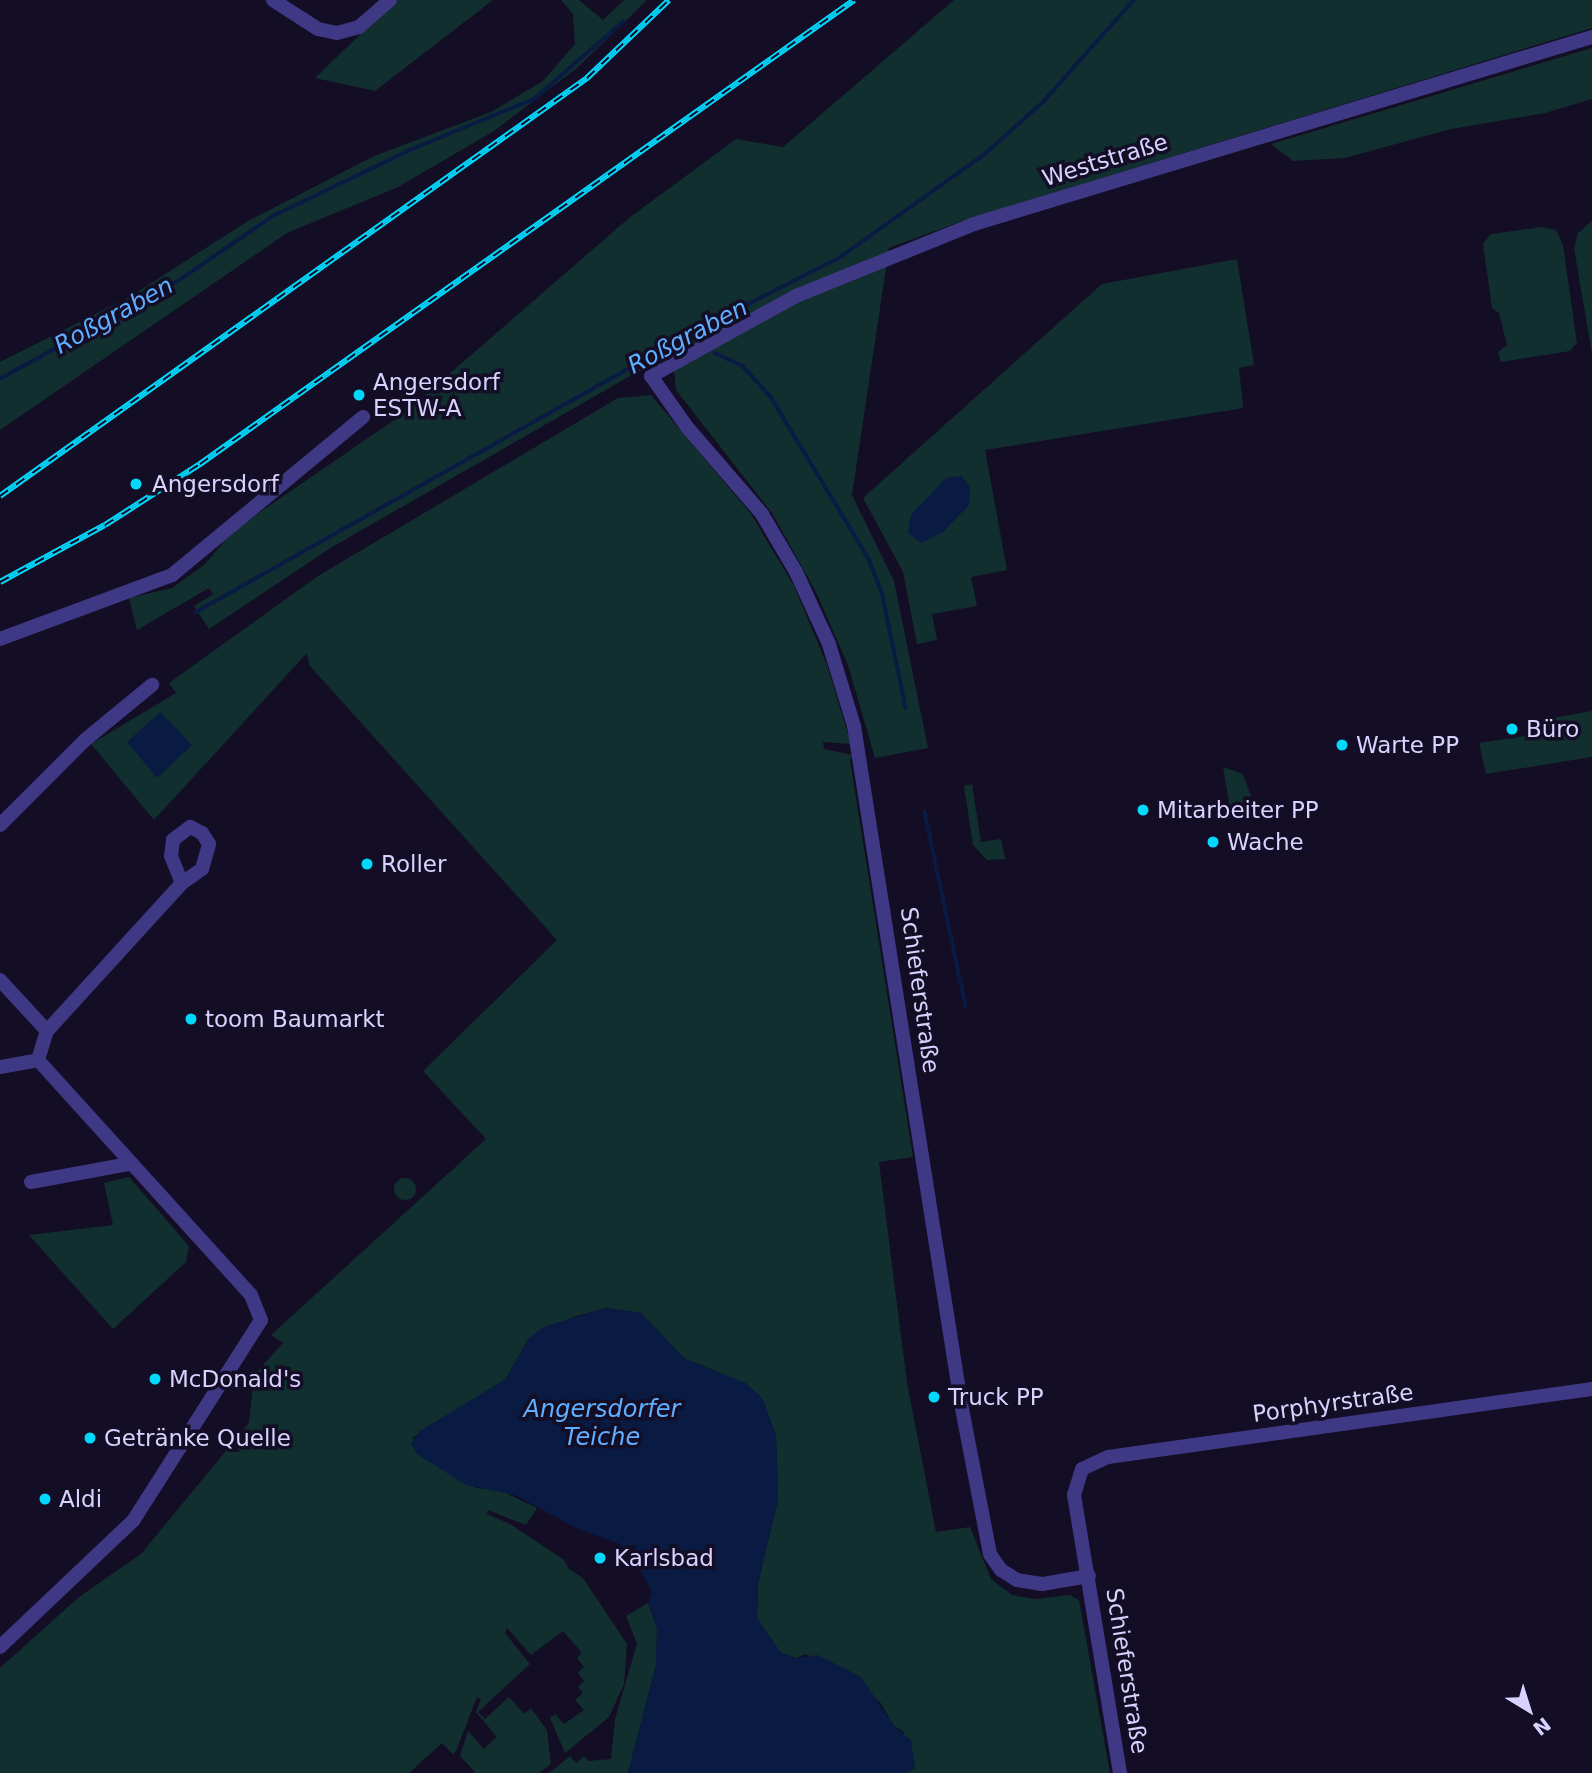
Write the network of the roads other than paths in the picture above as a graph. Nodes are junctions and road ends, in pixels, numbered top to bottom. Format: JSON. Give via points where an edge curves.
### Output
{"nodes":[{"id":1,"x":273,"y":0,"type":"edge"},
{"id":2,"x":390,"y":0,"type":"edge"},
{"id":3,"x":1592,"y":37,"type":"edge"},
{"id":4,"x":652,"y":376,"type":"joint"},
{"id":5,"x":363,"y":416,"type":"dead end"},
{"id":6,"x":0,"y":639,"type":"edge"},
{"id":7,"x":152,"y":685,"type":"dead end"},
{"id":8,"x":0,"y":825,"type":"edge"},
{"id":9,"x":182,"y":883,"type":"dead end"},
{"id":10,"x":0,"y":981,"type":"edge"},
{"id":11,"x":47,"y":1031,"type":"junction"},
{"id":12,"x":38,"y":1060,"type":"junction"},
{"id":13,"x":0,"y":1067,"type":"edge"},
{"id":14,"x":129,"y":1164,"type":"junction"},
{"id":15,"x":31,"y":1182,"type":"dead end"},
{"id":16,"x":1592,"y":1389,"type":"edge"},
{"id":17,"x":1082,"y":1469,"type":"joint"},
{"id":18,"x":1089,"y":1576,"type":"junction"},
{"id":19,"x":0,"y":1647,"type":"edge"},
{"id":20,"x":1120,"y":1773,"type":"edge"}],
"edges":[{"from":1,"to":2,"type":"street","via":[[318,29],[337,33],[359,27]]},
{"from":3,"to":4,"type":"street","name":"Weststraße","via":[[974,223],[796,296]]},
{"from":4,"to":18,"type":"street","name":"Schieferstraße","via":[[687,427],[762,514],[796,572],[829,644],[854,726],[961,1403],[990,1554],[1001,1570],[1017,1580],[1042,1584]]},
{"from":5,"to":6,"type":"street","via":[[172,575]]},
{"from":7,"to":8,"type":"street","via":[[85,740]]},
{"from":9,"to":11,"type":"street"},
{"from":10,"to":11,"type":"street"},
{"from":11,"to":12,"type":"street"},
{"from":12,"to":13,"type":"street"},
{"from":12,"to":14,"type":"street"},
{"from":14,"to":15,"type":"street"},
{"from":14,"to":19,"type":"street","via":[[251,1295],[261,1320],[133,1521]]},
{"from":16,"to":17,"type":"street","name":"Porphyrstraße","via":[[1108,1457]]},
{"from":17,"to":18,"type":"street","name":"Schieferstraße","via":[[1074,1495]]},
{"from":18,"to":20,"type":"street","name":"Schieferstraße"}]}
